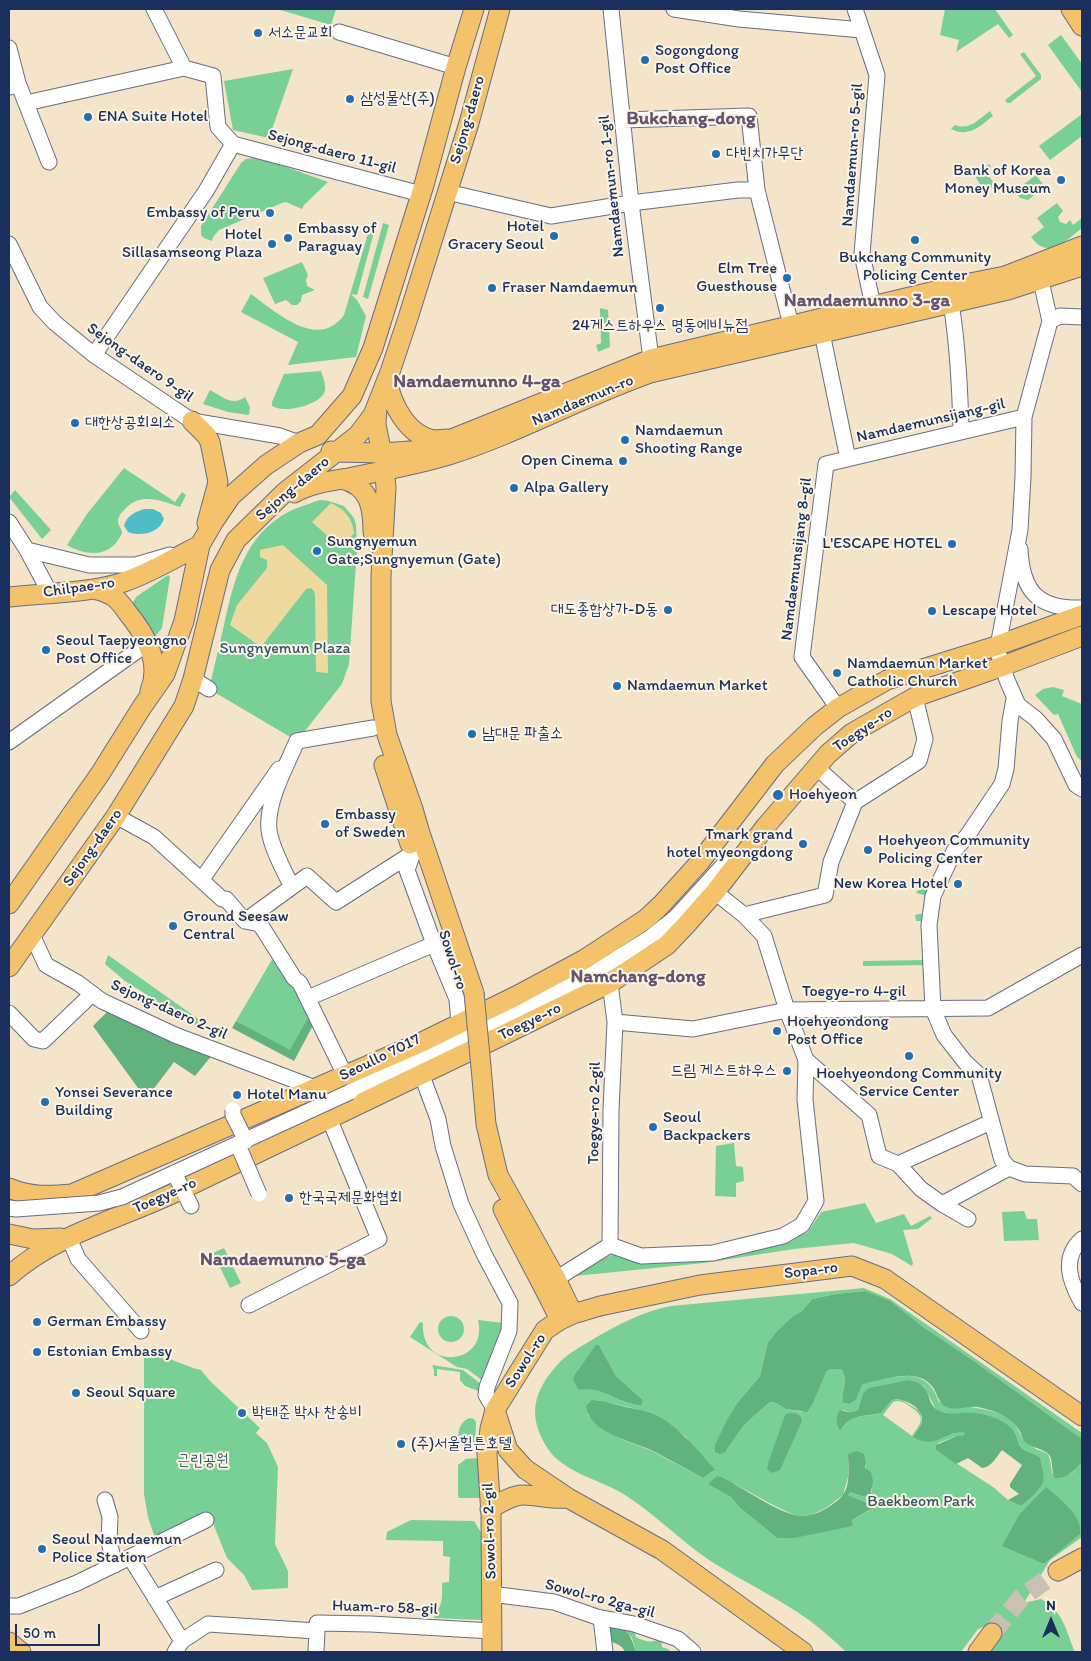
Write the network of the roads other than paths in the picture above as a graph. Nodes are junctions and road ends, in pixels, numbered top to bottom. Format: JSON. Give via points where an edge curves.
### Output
{"nodes":[{"id":1,"x":154,"y":9,"type":"edge"},
{"id":2,"x":474,"y":9,"type":"edge"},
{"id":3,"x":500,"y":9,"type":"edge"},
{"id":4,"x":611,"y":9,"type":"edge"},
{"id":5,"x":674,"y":9,"type":"edge"},
{"id":6,"x":854,"y":9,"type":"edge"},
{"id":7,"x":1071,"y":9,"type":"edge"},
{"id":8,"x":739,"y":14,"type":"edge"},
{"id":9,"x":1082,"y":26,"type":"edge"},
{"id":10,"x":862,"y":30,"type":"junction"},
{"id":11,"x":339,"y":32,"type":"dead end"},
{"id":12,"x":9,"y":48,"type":"edge"},
{"id":13,"x":456,"y":67,"type":"junction"},
{"id":14,"x":184,"y":68,"type":"junction"},
{"id":15,"x":13,"y":85,"type":"edge"},
{"id":16,"x":26,"y":103,"type":"junction"},
{"id":17,"x":623,"y":120,"type":"junction"},
{"id":18,"x":233,"y":144,"type":"junction"},
{"id":19,"x":48,"y":162,"type":"dead end"},
{"id":20,"x":757,"y":190,"type":"junction"},
{"id":21,"x":447,"y":192,"type":"junction"},
{"id":22,"x":421,"y":194,"type":"junction"},
{"id":23,"x":631,"y":203,"type":"junction"},
{"id":24,"x":9,"y":244,"type":"edge"},
{"id":25,"x":1082,"y":246,"type":"edge"},
{"id":26,"x":1082,"y":266,"type":"edge"},
{"id":27,"x":1041,"y":281,"type":"junction"},
{"id":28,"x":951,"y":303,"type":"junction"},
{"id":29,"x":914,"y":304,"type":"junction"},
{"id":30,"x":873,"y":306,"type":"junction"},
{"id":31,"x":383,"y":314,"type":"junction"},
{"id":32,"x":1082,"y":317,"type":"edge"},
{"id":33,"x":408,"y":318,"type":"junction"},
{"id":34,"x":1050,"y":321,"type":"junction"},
{"id":35,"x":791,"y":325,"type":"junction"},
{"id":36,"x":822,"y":333,"type":"junction"},
{"id":37,"x":94,"y":355,"type":"junction"},
{"id":38,"x":651,"y":359,"type":"junction"},
{"id":39,"x":387,"y":379,"type":"junction"},
{"id":40,"x":378,"y":400,"type":"junction"},
{"id":41,"x":1024,"y":417,"type":"junction"},
{"id":42,"x":192,"y":421,"type":"junction"},
{"id":43,"x":961,"y":431,"type":"junction"},
{"id":44,"x":451,"y":439,"type":"junction"},
{"id":45,"x":299,"y":443,"type":"junction"},
{"id":46,"x":338,"y":452,"type":"junction"},
{"id":47,"x":848,"y":459,"type":"junction"},
{"id":48,"x":384,"y":461,"type":"junction"},
{"id":49,"x":826,"y":464,"type":"joint"},
{"id":50,"x":342,"y":479,"type":"junction"},
{"id":51,"x":260,"y":517,"type":"junction"},
{"id":52,"x":9,"y":522,"type":"edge"},
{"id":53,"x":1020,"y":530,"type":"junction"},
{"id":54,"x":200,"y":545,"type":"junction"},
{"id":55,"x":27,"y":550,"type":"junction"},
{"id":56,"x":91,"y":588,"type":"junction"},
{"id":57,"x":50,"y":592,"type":"junction"},
{"id":58,"x":9,"y":597,"type":"edge"},
{"id":59,"x":1082,"y":608,"type":"edge"},
{"id":60,"x":1082,"y":615,"type":"edge"},
{"id":61,"x":1082,"y":636,"type":"edge"},
{"id":62,"x":148,"y":643,"type":"junction"},
{"id":63,"x":997,"y":646,"type":"junction"},
{"id":64,"x":1003,"y":666,"type":"junction"},
{"id":65,"x":915,"y":697,"type":"junction"},
{"id":66,"x":1014,"y":699,"type":"junction"},
{"id":67,"x":142,"y":707,"type":"junction"},
{"id":68,"x":838,"y":708,"type":"junction"},
{"id":69,"x":374,"y":728,"type":"junction"},
{"id":70,"x":9,"y":742,"type":"edge"},
{"id":71,"x":294,"y":747,"type":"junction"},
{"id":72,"x":816,"y":767,"type":"junction"},
{"id":73,"x":1082,"y":789,"type":"edge"},
{"id":74,"x":855,"y":802,"type":"junction"},
{"id":75,"x":116,"y":816,"type":"junction"},
{"id":76,"x":413,"y":853,"type":"junction"},
{"id":77,"x":728,"y":860,"type":"dead end"},
{"id":78,"x":202,"y":879,"type":"junction"},
{"id":79,"x":292,"y":887,"type":"junction"},
{"id":80,"x":715,"y":892,"type":"junction"},
{"id":81,"x":9,"y":904,"type":"edge"},
{"id":82,"x":744,"y":915,"type":"junction"},
{"id":83,"x":245,"y":921,"type":"junction"},
{"id":84,"x":32,"y":935,"type":"junction"},
{"id":85,"x":434,"y":944,"type":"junction"},
{"id":86,"x":1082,"y":955,"type":"edge"},
{"id":87,"x":9,"y":967,"type":"edge"},
{"id":88,"x":610,"y":983,"type":"junction"},
{"id":89,"x":92,"y":994,"type":"junction"},
{"id":90,"x":469,"y":996,"type":"junction"},
{"id":91,"x":308,"y":998,"type":"junction"},
{"id":92,"x":933,"y":1009,"type":"junction"},
{"id":93,"x":787,"y":1010,"type":"junction"},
{"id":94,"x":9,"y":1012,"type":"edge"},
{"id":95,"x":615,"y":1022,"type":"junction"},
{"id":96,"x":459,"y":1024,"type":"junction"},
{"id":97,"x":806,"y":1060,"type":"junction"},
{"id":98,"x":422,"y":1073,"type":"junction"},
{"id":99,"x":347,"y":1084,"type":"junction"},
{"id":100,"x":315,"y":1088,"type":"junction"},
{"id":101,"x":232,"y":1110,"type":"dead end"},
{"id":102,"x":329,"y":1118,"type":"junction"},
{"id":103,"x":991,"y":1122,"type":"junction"},
{"id":104,"x":242,"y":1143,"type":"junction"},
{"id":105,"x":152,"y":1159,"type":"junction"},
{"id":106,"x":898,"y":1164,"type":"junction"},
{"id":107,"x":1009,"y":1168,"type":"junction"},
{"id":108,"x":174,"y":1173,"type":"junction"},
{"id":109,"x":1082,"y":1184,"type":"edge"},
{"id":110,"x":9,"y":1188,"type":"edge"},
{"id":111,"x":171,"y":1194,"type":"junction"},
{"id":112,"x":259,"y":1194,"type":"dead end"},
{"id":113,"x":942,"y":1204,"type":"junction"},
{"id":114,"x":191,"y":1206,"type":"dead end"},
{"id":115,"x":9,"y":1208,"type":"edge"},
{"id":116,"x":968,"y":1219,"type":"dead end"},
{"id":117,"x":9,"y":1234,"type":"edge"},
{"id":118,"x":70,"y":1238,"type":"junction"},
{"id":119,"x":1082,"y":1239,"type":"edge"},
{"id":120,"x":610,"y":1245,"type":"junction"},
{"id":121,"x":1070,"y":1269,"type":"junction"},
{"id":122,"x":9,"y":1276,"type":"edge"},
{"id":123,"x":1082,"y":1281,"type":"edge"},
{"id":124,"x":550,"y":1282,"type":"junction"},
{"id":125,"x":1082,"y":1304,"type":"edge"},
{"id":126,"x":249,"y":1305,"type":"dead end"},
{"id":127,"x":566,"y":1317,"type":"junction"},
{"id":128,"x":141,"y":1331,"type":"dead end"},
{"id":129,"x":495,"y":1410,"type":"junction"},
{"id":130,"x":1082,"y":1416,"type":"edge"},
{"id":131,"x":568,"y":1498,"type":"junction"},
{"id":132,"x":105,"y":1500,"type":"dead end"},
{"id":133,"x":490,"y":1509,"type":"junction"},
{"id":134,"x":206,"y":1520,"type":"dead end"},
{"id":135,"x":130,"y":1558,"type":"junction"},
{"id":136,"x":1082,"y":1558,"type":"edge"},
{"id":137,"x":115,"y":1565,"type":"junction"},
{"id":138,"x":216,"y":1570,"type":"dead end"},
{"id":139,"x":1058,"y":1571,"type":"tunnel mouth"},
{"id":140,"x":491,"y":1594,"type":"junction"},
{"id":141,"x":155,"y":1598,"type":"junction"},
{"id":142,"x":9,"y":1606,"type":"edge"},
{"id":143,"x":601,"y":1618,"type":"junction"},
{"id":144,"x":317,"y":1631,"type":"junction"},
{"id":145,"x":492,"y":1631,"type":"junction"},
{"id":146,"x":992,"y":1632,"type":"tunnel mouth"},
{"id":147,"x":9,"y":1642,"type":"edge"},
{"id":148,"x":179,"y":1647,"type":"edge"},
{"id":149,"x":20,"y":1652,"type":"edge"},
{"id":150,"x":316,"y":1652,"type":"edge"},
{"id":151,"x":492,"y":1652,"type":"edge"},
{"id":152,"x":605,"y":1652,"type":"edge"},
{"id":153,"x":693,"y":1652,"type":"edge"},
{"id":154,"x":803,"y":1652,"type":"edge"},
{"id":155,"x":978,"y":1652,"type":"edge"}],
"edges":[{"from":1,"to":14,"type":"street"},
{"from":2,"to":13,"type":"main road","name":"Sejong-daero"},
{"from":3,"to":21,"type":"main road","name":"Sejong-daero"},
{"from":4,"to":17,"type":"street","name":"Namdaemun-ro 1-gil"},
{"from":5,"to":8,"type":"street"},
{"from":6,"to":10,"type":"street","name":"Namdaemun-ro 5-gil"},
{"from":7,"to":9,"type":"main road"},
{"from":8,"to":10,"type":"street"},
{"from":10,"to":30,"type":"street","name":"Namdaemun-ro 5-gil","via":[[877,75],[862,254]]},
{"from":11,"to":13,"type":"street","name":"Sejong-daero"},
{"from":12,"to":15,"type":"street"},
{"from":13,"to":22,"type":"main road","name":"Sejong-daero"},
{"from":14,"to":16,"type":"street"},
{"from":14,"to":18,"type":"street","via":[[213,76],[218,126]]},
{"from":15,"to":16,"type":"street"},
{"from":16,"to":19,"type":"street"},
{"from":17,"to":20,"type":"street","via":[[749,116]]},
{"from":17,"to":23,"type":"street","name":"Namdaemun-ro 1-gil"},
{"from":18,"to":22,"type":"street","name":"Sejong-daero 11-gil"},
{"from":18,"to":37,"type":"street","via":[[206,191]]},
{"from":20,"to":23,"type":"street"},
{"from":20,"to":35,"type":"street"},
{"from":21,"to":23,"type":"street","via":[[551,216]]},
{"from":21,"to":33,"type":"main road","name":"Sejong-daero"},
{"from":22,"to":31,"type":"main road","name":"Sejong-daero"},
{"from":23,"to":38,"type":"street","name":"Namdaemun-ro 1-gil"},
{"from":24,"to":37,"type":"street","name":"Sejong-daero 9-gil","via":[[40,307]]},
{"from":25,"to":29,"type":"main road","via":[[1005,276],[960,285]]},
{"from":26,"to":27,"type":"main road"},
{"from":27,"to":28,"type":"main road"},
{"from":27,"to":34,"type":"street","name":"Namdaemunsijang-gil"},
{"from":28,"to":29,"type":"main road"},
{"from":28,"to":43,"type":"street","via":[[958,346]]},
{"from":29,"to":30,"type":"main road","name":"Namdaemun-ro"},
{"from":29,"to":36,"type":"main road","name":"Namdaemun-ro"},
{"from":30,"to":35,"type":"main road","name":"Namdaemun-ro"},
{"from":31,"to":33,"type":"main road","via":[[386,325],[392,330]]},
{"from":31,"to":45,"type":"main road","name":"Sejong-daero","via":[[373,348],[352,396],[318,435]]},
{"from":32,"to":34,"type":"street","via":[[1060,316]]},
{"from":33,"to":39,"type":"main road","name":"Sejong-daero"},
{"from":34,"to":41,"type":"street","name":"Namdaemunsijang-gil"},
{"from":35,"to":38,"type":"main road","name":"Namdaemun-ro"},
{"from":36,"to":47,"type":"street"},
{"from":36,"to":48,"type":"main road","name":"Namdaemun-ro","via":[[650,373],[482,443],[416,464]]},
{"from":37,"to":42,"type":"street","name":"Sejong-daero 9-gil"},
{"from":38,"to":44,"type":"main road","name":"Namdaemun-ro"},
{"from":39,"to":40,"type":"main road","name":"Sejong-daero"},
{"from":39,"to":44,"type":"main road","via":[[392,399],[408,425],[418,434],[434,440]]},
{"from":40,"to":46,"type":"main road","name":"Sejong-daero","via":[[372,416],[358,435]]},
{"from":40,"to":48,"type":"main road","name":"Sowol-ro","via":[[376,425]]},
{"from":41,"to":43,"type":"street","name":"Namdaemunsijang-gil"},
{"from":41,"to":53,"type":"street"},
{"from":42,"to":45,"type":"street","name":"Sejong-daero 9-gil","via":[[280,436]]},
{"from":42,"to":54,"type":"main road","via":[[210,442],[218,482]]},
{"from":43,"to":47,"type":"street","name":"Namdaemunsijang-gil"},
{"from":44,"to":48,"type":"main road","name":"Namdaemun-ro"},
{"from":45,"to":46,"type":"main road","name":"Namdaemun-ro"},
{"from":45,"to":54,"type":"main road","name":"Sejong-daero","via":[[266,465],[232,496]]},
{"from":46,"to":48,"type":"main road","name":"Namdaemun-ro"},
{"from":46,"to":51,"type":"main road","name":"Sejong-daero","via":[[285,492]]},
{"from":47,"to":49,"type":"street","name":"Namdaemunsijang-gil"},
{"from":48,"to":50,"type":"main road","name":"Namdaemun-ro"},
{"from":48,"to":90,"type":"main road","name":"Sowol-ro","via":[[386,488],[380,576],[384,717]]},
{"from":49,"to":68,"type":"street","name":"Namdaemunsijang 8-gil","via":[[802,657]]},
{"from":50,"to":51,"type":"main road","name":"Namdaemun-ro","via":[[300,489]]},
{"from":50,"to":69,"type":"main road","name":"Sowol-ro","via":[[361,490],[373,513],[370,695]]},
{"from":51,"to":75,"type":"main road","name":"Sejong-daero","via":[[236,540],[220,570],[201,684]]},
{"from":52,"to":55,"type":"street"},
{"from":53,"to":59,"type":"street","via":[[1024,575],[1030,590],[1050,605]]},
{"from":53,"to":63,"type":"street"},
{"from":54,"to":55,"type":"street","via":[[136,565],[89,564]]},
{"from":54,"to":56,"type":"main road","name":"Chilpae-ro","via":[[140,576]]},
{"from":54,"to":67,"type":"main road","name":"Sejong-daero","via":[[184,621],[165,674]]},
{"from":55,"to":57,"type":"street"},
{"from":56,"to":57,"type":"main road","name":"Chilpae-ro"},
{"from":56,"to":62,"type":"main road","via":[[112,596],[121,604]]},
{"from":57,"to":58,"type":"main road","name":"Chilpae-ro"},
{"from":60,"to":63,"type":"main road","name":"Toegye-ro"},
{"from":61,"to":64,"type":"main road","name":"Toegye-ro"},
{"from":62,"to":67,"type":"main road","via":[[154,680]]},
{"from":62,"to":70,"type":"street"},
{"from":63,"to":64,"type":"street"},
{"from":63,"to":68,"type":"main road","name":"Toegye-ro","via":[[887,680]]},
{"from":64,"to":65,"type":"main road","name":"Toegye-ro"},
{"from":64,"to":66,"type":"street"},
{"from":65,"to":72,"type":"main road","name":"Toegye-ro","via":[[852,733]]},
{"from":65,"to":74,"type":"street","via":[[925,739],[919,761]]},
{"from":66,"to":73,"type":"street","via":[[1054,739],[1076,785]]},
{"from":66,"to":92,"type":"street","via":[[1002,784],[954,851],[933,896],[929,925]]},
{"from":67,"to":81,"type":"main road","name":"Sejong-daero","via":[[100,774]]},
{"from":68,"to":96,"type":"main road","name":"Toegye-ro","via":[[775,764],[699,863],[646,919],[586,959]]},
{"from":69,"to":71,"type":"street"},
{"from":69,"to":76,"type":"main road","name":"Sowol-ro"},
{"from":71,"to":78,"type":"street"},
{"from":71,"to":79,"type":"street","via":[[269,816],[272,842]]},
{"from":72,"to":74,"type":"street"},
{"from":72,"to":80,"type":"main road","name":"Toegye-ro"},
{"from":74,"to":82,"type":"street","via":[[831,862],[826,895]]},
{"from":75,"to":78,"type":"street","via":[[154,837]]},
{"from":75,"to":84,"type":"main road","name":"Sejong-daero"},
{"from":76,"to":79,"type":"street","via":[[336,902],[307,876]]},
{"from":76,"to":85,"type":"street","name":"Sowol-ro","via":[[407,870]]},
{"from":76,"to":90,"type":"main road","name":"Sowol-ro"},
{"from":77,"to":99,"type":"street","name":"Seoullo 7017","via":[[675,918],[598,970]]},
{"from":78,"to":83,"type":"street","via":[[226,898]]},
{"from":79,"to":83,"type":"street"},
{"from":80,"to":82,"type":"street"},
{"from":80,"to":88,"type":"main road","name":"Toegye-ro","via":[[667,945]]},
{"from":82,"to":93,"type":"street","via":[[764,936]]},
{"from":83,"to":91,"type":"street","via":[[260,924]]},
{"from":84,"to":87,"type":"main road","name":"Sejong-daero"},
{"from":84,"to":89,"type":"street","name":"Sejong-daero 2-gil","via":[[46,965]]},
{"from":85,"to":91,"type":"street","name":"Sowol-ro"},
{"from":85,"to":96,"type":"street","name":"Sowol-ro","via":[[457,999]]},
{"from":86,"to":92,"type":"street","name":"Toegye-ro 4-gil","via":[[988,1008]]},
{"from":88,"to":95,"type":"street","name":"Toegye-ro 2-gil"},
{"from":88,"to":98,"type":"main road","name":"Toegye-ro"},
{"from":89,"to":94,"type":"street","via":[[42,1041],[34,1039]]},
{"from":89,"to":100,"type":"street","name":"Sejong-daero 2-gil","via":[[175,1035]]},
{"from":90,"to":124,"type":"main road","name":"Sowol-ro","via":[[476,1070],[476,1124],[481,1154],[516,1236]]},
{"from":91,"to":99,"type":"street"},
{"from":92,"to":93,"type":"street","name":"Toegye-ro 4-gil"},
{"from":92,"to":103,"type":"street","via":[[944,1034],[978,1075]]},
{"from":93,"to":95,"type":"street","name":"Toegye-ro 4-gil","via":[[693,1029]]},
{"from":93,"to":97,"type":"street"},
{"from":95,"to":120,"type":"street","name":"Toegye-ro 2-gil"},
{"from":96,"to":99,"type":"main road","name":"Toegye-ro"},
{"from":97,"to":106,"type":"street","via":[[869,1115],[879,1156]]},
{"from":97,"to":120,"type":"street","via":[[804,1100],[816,1201],[802,1225],[783,1236],[713,1253],[641,1256]]},
{"from":98,"to":102,"type":"main road","name":"Toegye-ro"},
{"from":98,"to":129,"type":"street","via":[[461,1204],[510,1302],[509,1331],[487,1387],[486,1395]]},
{"from":99,"to":100,"type":"main road","name":"Toegye-ro"},
{"from":99,"to":104,"type":"street","name":"Seoullo 7017","bridge":true},
{"from":100,"to":105,"type":"main road","name":"Toegye-ro"},
{"from":101,"to":104,"type":"street","bridge":true},
{"from":102,"to":111,"type":"main road","name":"Toegye-ro"},
{"from":102,"to":126,"type":"street","via":[[379,1239]]},
{"from":103,"to":106,"type":"street"},
{"from":103,"to":107,"type":"street","via":[[1002,1160]]},
{"from":104,"to":108,"type":"street","name":"Seoullo 7017","bridge":true},
{"from":104,"to":112,"type":"street","bridge":true},
{"from":105,"to":110,"type":"main road","name":"Toegye-ro","via":[[72,1194],[22,1194]]},
{"from":105,"to":111,"type":"main road","via":[[174,1162],[180,1169]]},
{"from":106,"to":113,"type":"street","via":[[921,1189]]},
{"from":107,"to":109,"type":"street","via":[[1025,1174],[1073,1176]]},
{"from":107,"to":113,"type":"street"},
{"from":108,"to":114,"type":"street","bridge":true},
{"from":108,"to":115,"type":"street","name":"Seoullo 7017","bridge":true,"via":[[122,1197],[72,1212]]},
{"from":111,"to":118,"type":"main road","name":"Toegye-ro"},
{"from":113,"to":116,"type":"street"},
{"from":117,"to":118,"type":"main road","name":"Toegye-ro","via":[[33,1239]]},
{"from":118,"to":122,"type":"main road","via":[[23,1263]]},
{"from":118,"to":128,"type":"street","via":[[78,1259]]},
{"from":119,"to":121,"type":"street","via":[[1070,1256]]},
{"from":120,"to":124,"type":"street"},
{"from":121,"to":123,"type":"street"},
{"from":121,"to":125,"type":"street"},
{"from":124,"to":127,"type":"main road","name":"Sowol-ro"},
{"from":127,"to":129,"type":"main road","name":"Sowol-ro","via":[[545,1330]]},
{"from":127,"to":130,"type":"main road","name":"Sopa-ro","via":[[620,1301],[700,1285],[852,1266],[885,1279]]},
{"from":129,"to":131,"type":"main road","via":[[508,1450],[525,1469]]},
{"from":129,"to":133,"type":"main road","name":"Sowol-ro 2-gil","via":[[487,1454]]},
{"from":131,"to":133,"type":"main road","via":[[522,1495],[504,1500]]},
{"from":131,"to":154,"type":"main road","via":[[662,1550]]},
{"from":132,"to":137,"type":"street"},
{"from":133,"to":140,"type":"main road","name":"Sowol-ro 2-gil"},
{"from":134,"to":135,"type":"street"},
{"from":135,"to":137,"type":"street"},
{"from":135,"to":141,"type":"street"},
{"from":136,"to":139,"type":"main road"},
{"from":137,"to":142,"type":"street","via":[[19,1606]]},
{"from":138,"to":141,"type":"street"},
{"from":140,"to":143,"type":"street","name":"Sowol-ro 2ga-gil","via":[[554,1602]]},
{"from":140,"to":145,"type":"main road","name":"Sowol-ro 2-gil"},
{"from":141,"to":148,"type":"street"},
{"from":143,"to":152,"type":"street"},
{"from":143,"to":153,"type":"street","name":"Sowol-ro 2ga-gil","via":[[634,1624],[678,1639]]},
{"from":144,"to":145,"type":"street","name":"Huam-ro 58-gil","via":[[318,1623]]},
{"from":144,"to":148,"type":"street","name":"Huam-ro 58-gil","via":[[208,1624]]},
{"from":144,"to":150,"type":"street"},
{"from":145,"to":151,"type":"main road","name":"Sowol-ro 2-gil"},
{"from":146,"to":155,"type":"main road"},
{"from":147,"to":149,"type":"main road"}]}
